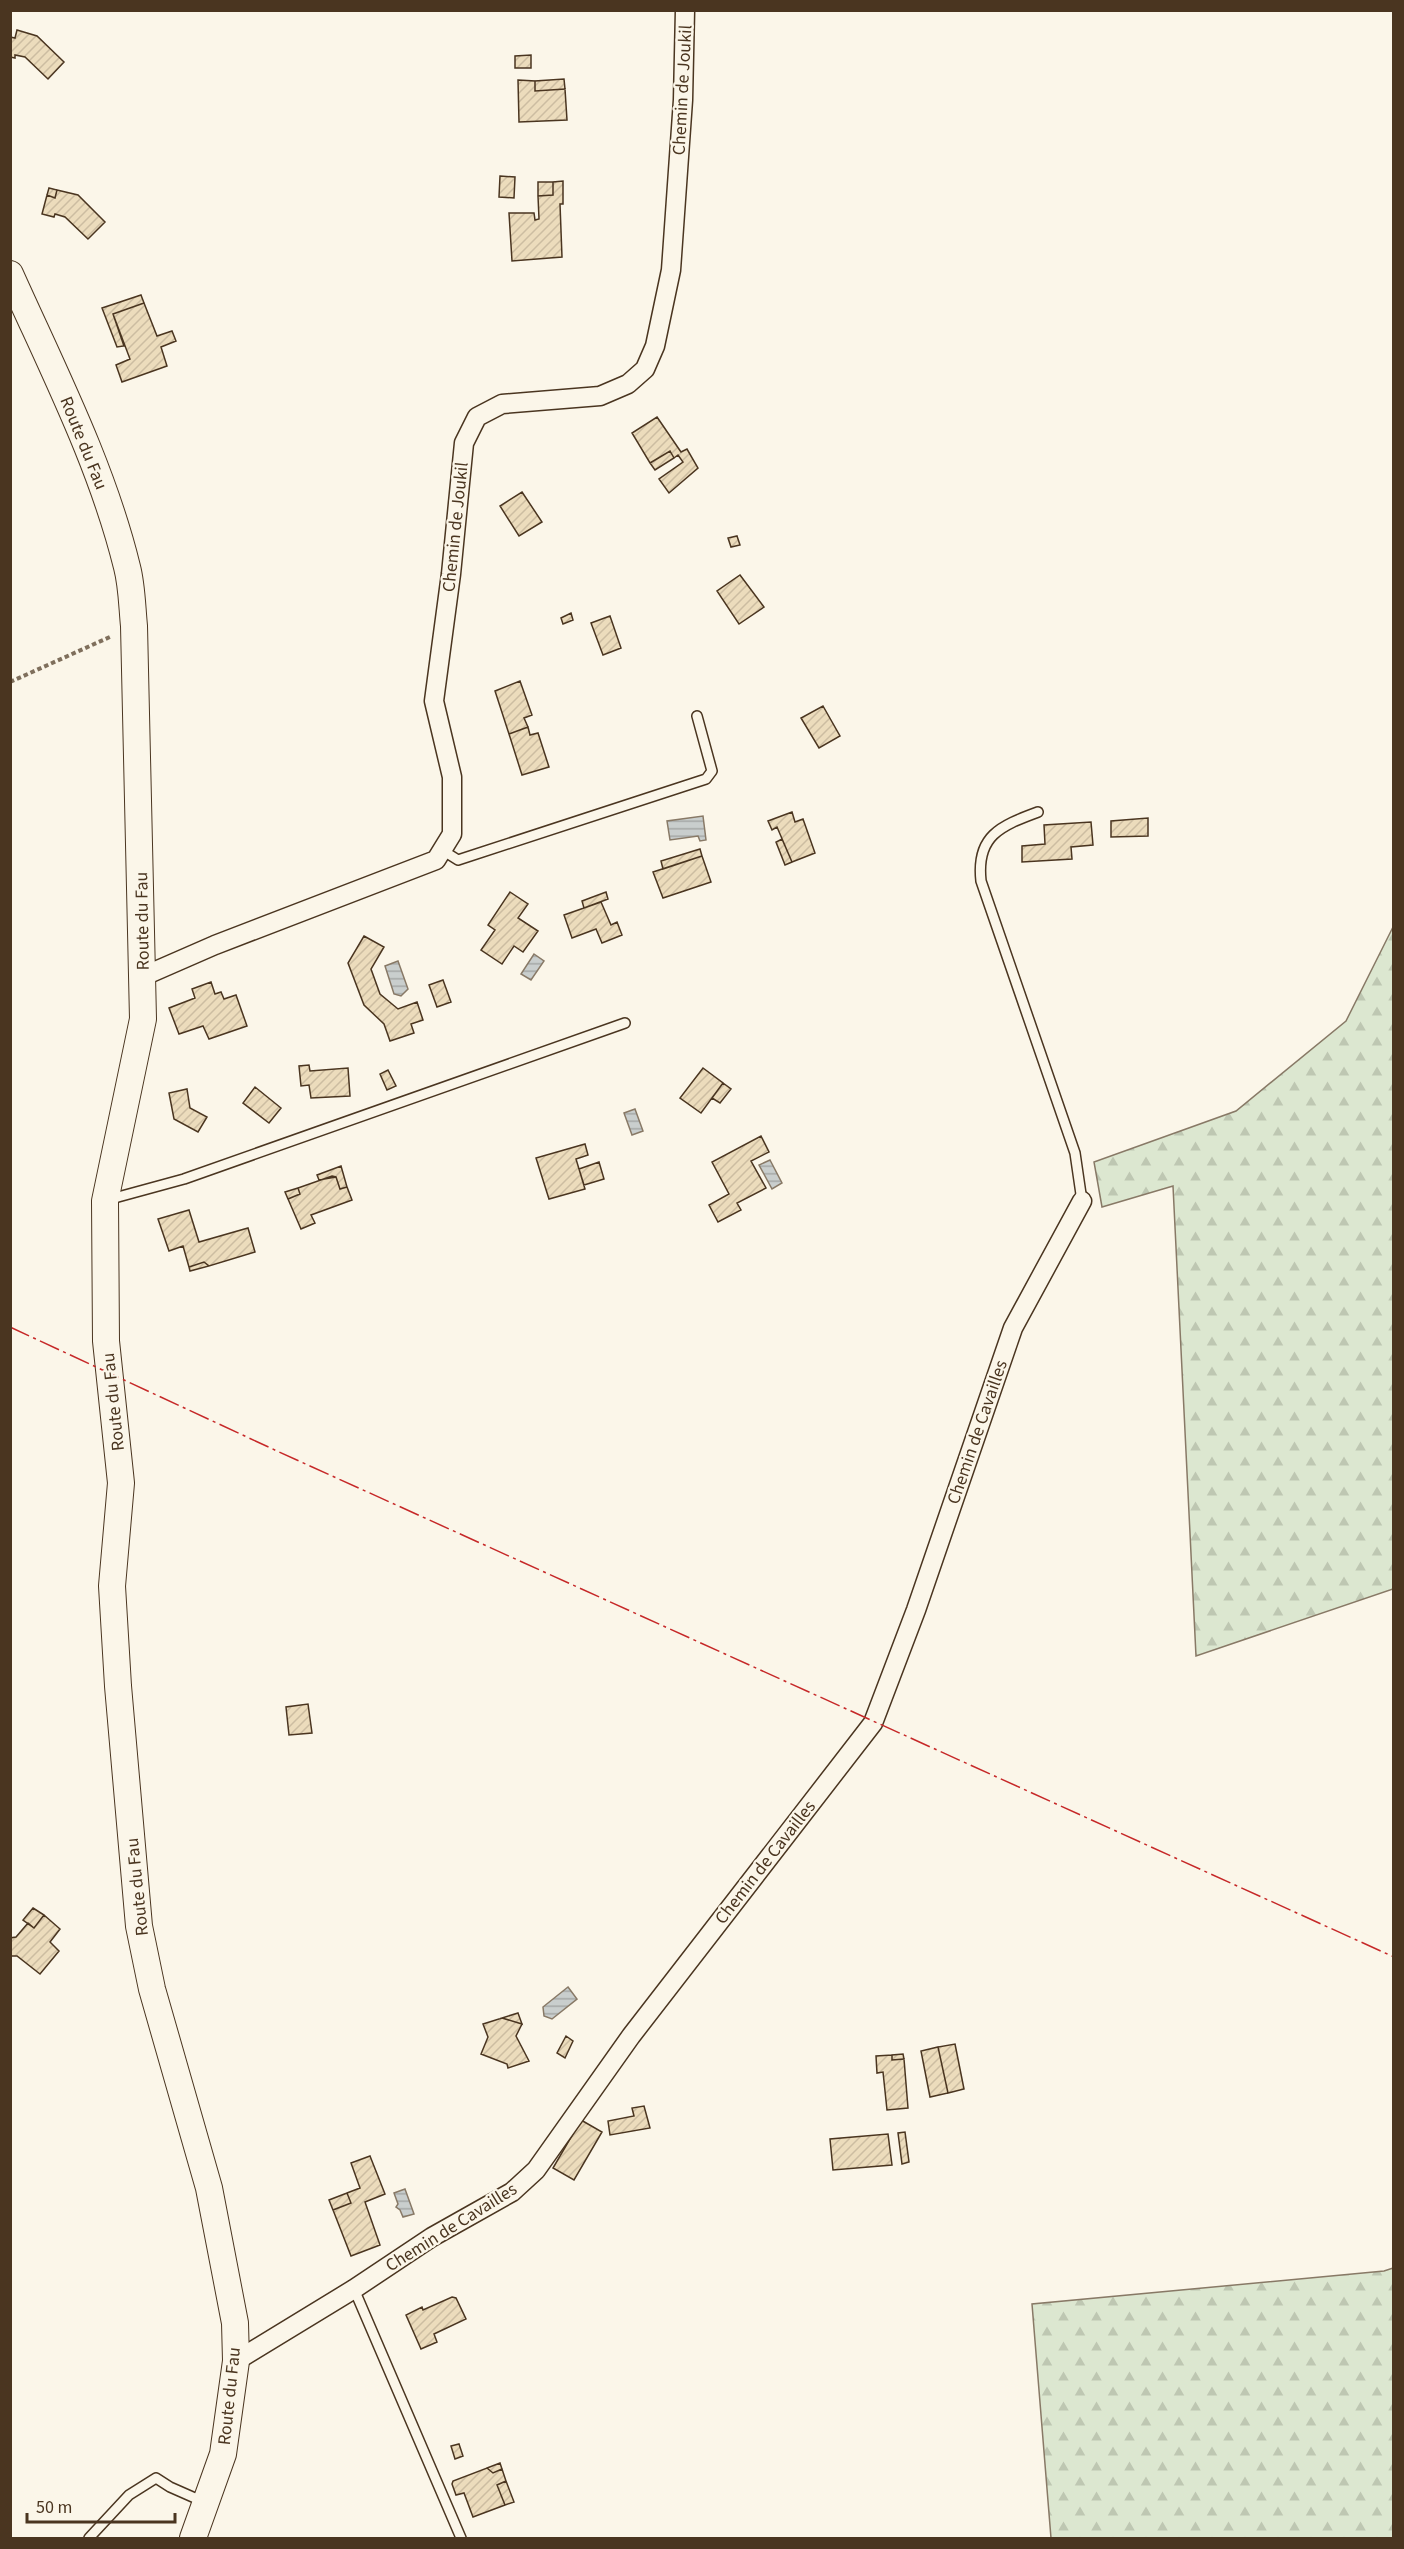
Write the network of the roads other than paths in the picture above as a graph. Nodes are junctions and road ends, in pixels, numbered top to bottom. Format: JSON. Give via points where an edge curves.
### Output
{"nodes":[{"id":1,"x":685,"y":10,"type":"edge"},
{"id":2,"x":10,"y":274,"type":"edge"},
{"id":3,"x":697,"y":716,"type":"dead end"},
{"id":4,"x":1038,"y":812,"type":"dead end"},
{"id":5,"x":442,"y":850,"type":"junction"},
{"id":6,"x":144,"y":976,"type":"junction"},
{"id":7,"x":625,"y":1023,"type":"dead end"},
{"id":8,"x":105,"y":1201,"type":"junction"},
{"id":9,"x":1082,"y":1201,"type":"joint"},
{"id":10,"x":354,"y":2289,"type":"junction"},
{"id":11,"x":236,"y":2361,"type":"junction"},
{"id":12,"x":207,"y":2503,"type":"junction"},
{"id":13,"x":89,"y":2538,"type":"edge"},
{"id":14,"x":193,"y":2538,"type":"edge"},
{"id":15,"x":461,"y":2538,"type":"edge"}],
"edges":[{"from":1,"to":5,"type":"street","name":"Chemin de Joukil","via":[[671,270],[655,346],[645,369],[628,384],[600,396],[502,404],[477,417],[464,443],[434,701],[452,777],[452,834]]},
{"from":2,"to":6,"type":"street","name":"Route du Fau","via":[[77,424],[109,504],[128,569],[134,626]]},
{"from":3,"to":5,"type":"lane","via":[[712,771],[706,779],[458,860]]},
{"from":4,"to":9,"type":"lane","via":[[994,834],[982,848],[981,881],[1076,1154]]},
{"from":5,"to":6,"type":"street","via":[[436,860]]},
{"from":6,"to":8,"type":"street","name":"Route du Fau","via":[[143,1019]]},
{"from":7,"to":8,"type":"lane","via":[[184,1179]]},
{"from":8,"to":11,"type":"street","name":"Route du Fau","via":[[106,1341],[121,1483],[112,1586],[139,1926],[152,1989],[209,2187],[234,2323]]},
{"from":9,"to":10,"type":"street","name":"Chemin de Cavailles","via":[[1013,1328],[873,1723],[631,2036],[536,2170],[512,2192],[432,2237]]},
{"from":10,"to":11,"type":"street","name":"Chemin de Cavailles"},
{"from":10,"to":15,"type":"lane"},
{"from":11,"to":12,"type":"street","name":"Route du Fau","via":[[223,2454]]},
{"from":12,"to":13,"type":"lane","via":[[156,2478],[129,2495]]},
{"from":12,"to":14,"type":"street","name":"Route du Fau"}]}
